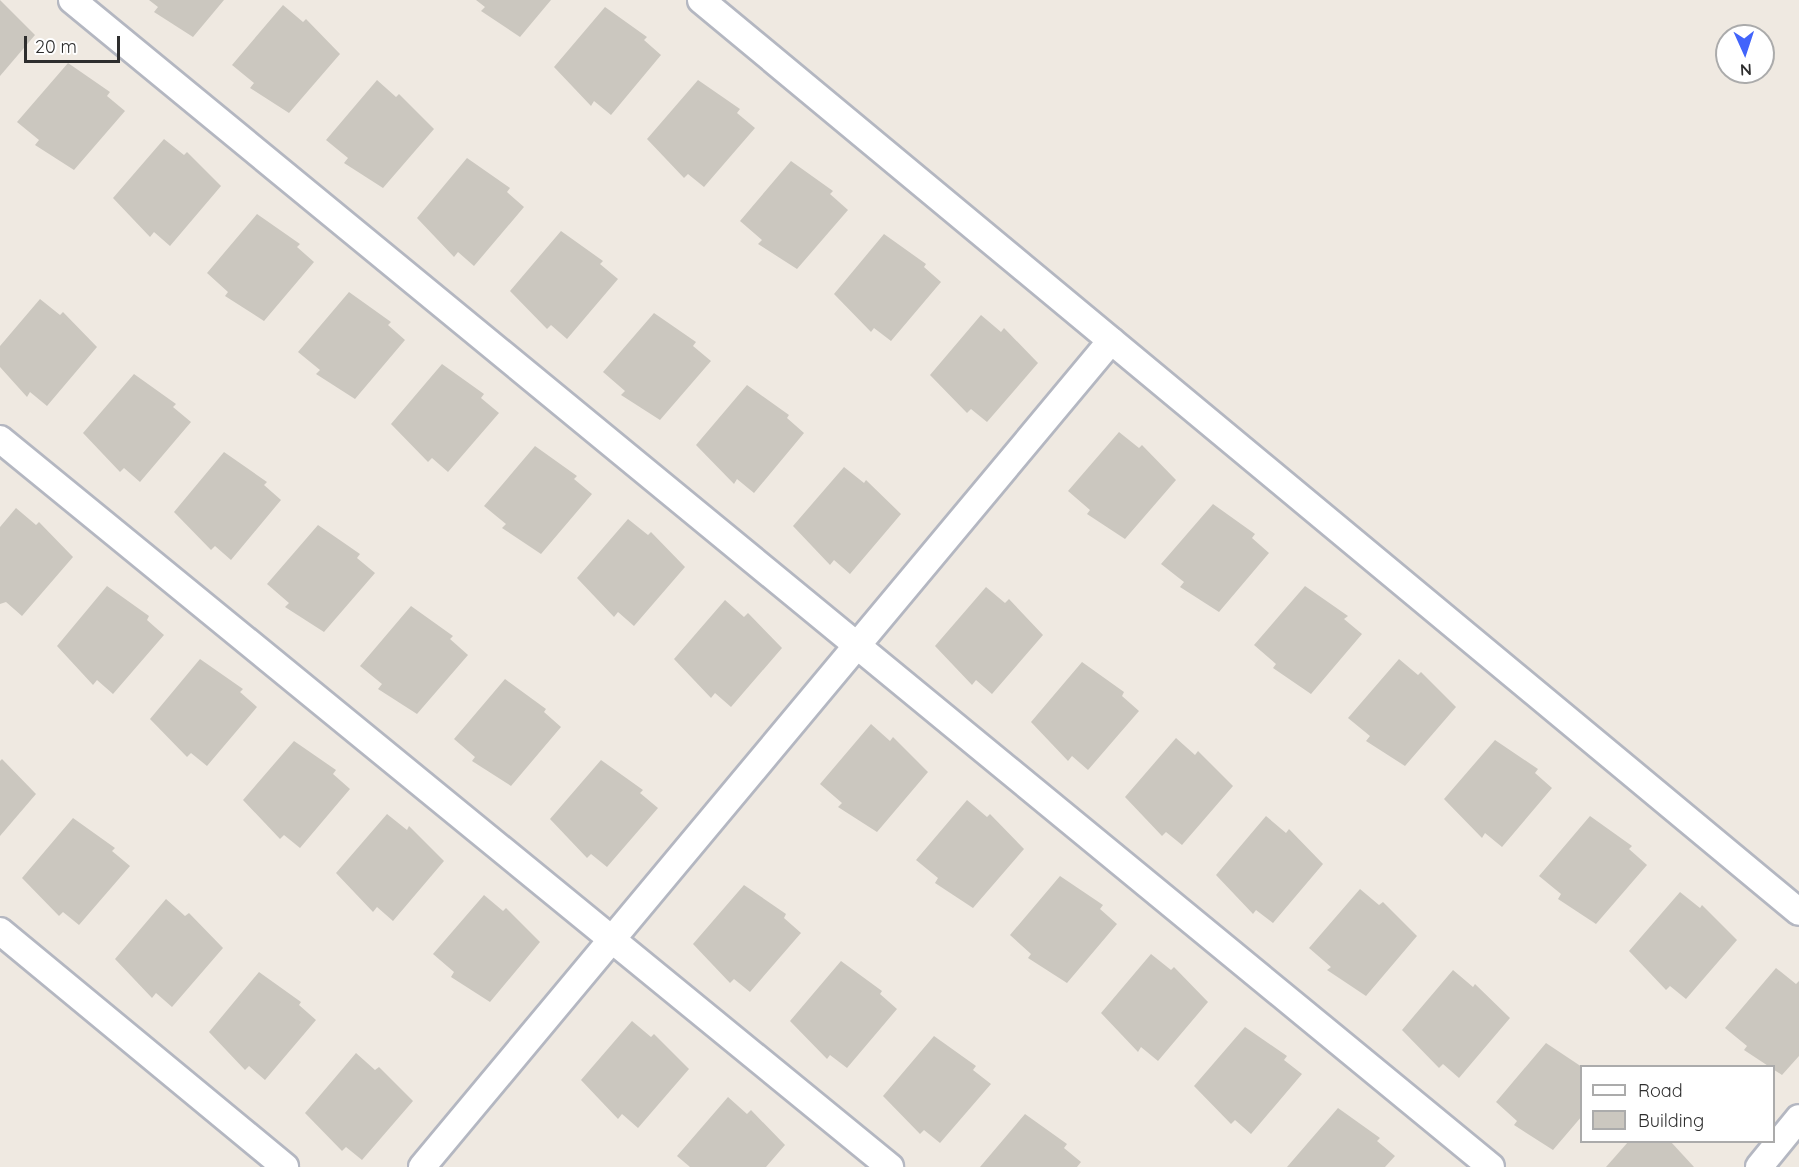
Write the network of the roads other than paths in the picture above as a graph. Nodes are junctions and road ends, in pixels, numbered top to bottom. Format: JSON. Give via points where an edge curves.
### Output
{"nodes":[{"id":1,"x":72,"y":0,"type":"edge"},
{"id":2,"x":701,"y":0,"type":"edge"},
{"id":3,"x":1111,"y":340,"type":"junction"},
{"id":4,"x":0,"y":439,"type":"edge"},
{"id":5,"x":856,"y":646,"type":"junction"},
{"id":6,"x":1799,"y":912,"type":"edge"},
{"id":7,"x":0,"y":931,"type":"edge"},
{"id":8,"x":613,"y":938,"type":"junction"},
{"id":9,"x":1799,"y":1118,"type":"edge"},
{"id":10,"x":285,"y":1167,"type":"edge"},
{"id":11,"x":422,"y":1167,"type":"edge"},
{"id":12,"x":890,"y":1167,"type":"edge"},
{"id":13,"x":1491,"y":1167,"type":"edge"},
{"id":14,"x":1759,"y":1167,"type":"edge"}],
"edges":[{"from":1,"to":5,"type":"street"},
{"from":2,"to":3,"type":"street"},
{"from":3,"to":5,"type":"street"},
{"from":3,"to":6,"type":"street"},
{"from":4,"to":8,"type":"street"},
{"from":5,"to":8,"type":"street"},
{"from":5,"to":13,"type":"street"},
{"from":7,"to":10,"type":"street"},
{"from":8,"to":11,"type":"street"},
{"from":8,"to":12,"type":"street"},
{"from":9,"to":14,"type":"street"}]}
